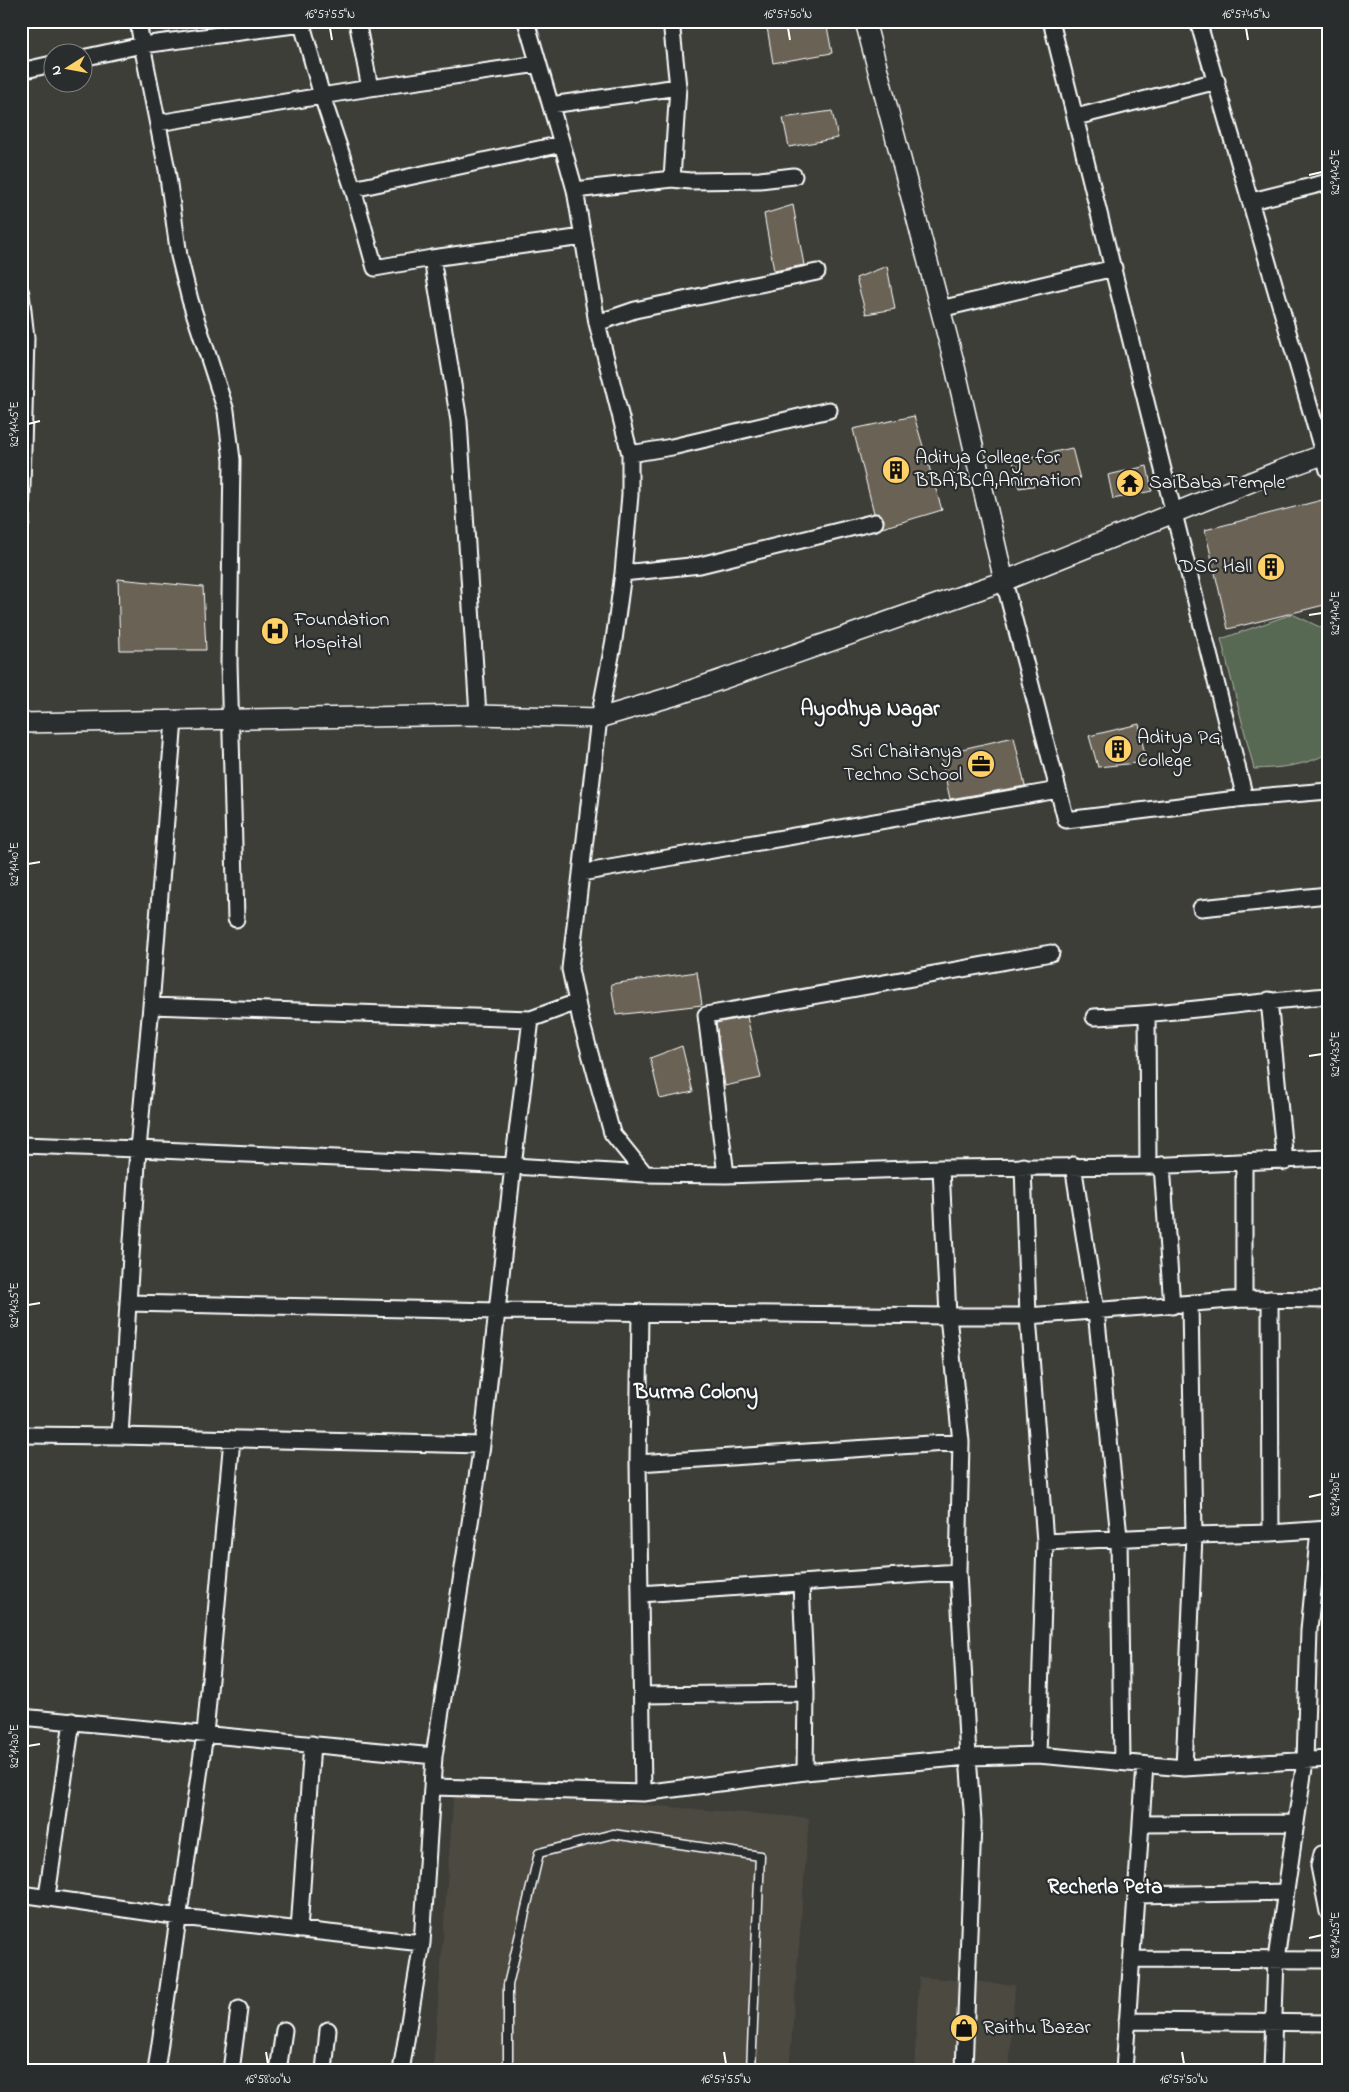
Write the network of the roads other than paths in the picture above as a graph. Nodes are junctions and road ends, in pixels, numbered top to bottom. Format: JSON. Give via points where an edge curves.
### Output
{"nodes":[{"id":1,"x":138,"y":21,"type":"edge"},
{"id":2,"x":357,"y":21,"type":"edge"},
{"id":3,"x":526,"y":21,"type":"edge"},
{"id":4,"x":671,"y":21,"type":"edge"},
{"id":5,"x":865,"y":21,"type":"edge"},
{"id":6,"x":1051,"y":21,"type":"edge"},
{"id":7,"x":1198,"y":21,"type":"edge"},
{"id":8,"x":302,"y":23,"type":"edge"},
{"id":9,"x":142,"y":45,"type":"junction"},
{"id":10,"x":92,"y":56,"type":"edge"},
{"id":11,"x":538,"y":64,"type":"junction"},
{"id":12,"x":42,"y":66,"type":"edge"},
{"id":13,"x":21,"y":71,"type":"edge"},
{"id":14,"x":1217,"y":80,"type":"junction"},
{"id":15,"x":678,"y":87,"type":"junction"},
{"id":16,"x":370,"y":88,"type":"junction"},
{"id":17,"x":322,"y":96,"type":"junction"},
{"id":18,"x":551,"y":105,"type":"junction"},
{"id":19,"x":1076,"y":116,"type":"junction"},
{"id":20,"x":158,"y":123,"type":"junction"},
{"id":21,"x":562,"y":144,"type":"junction"},
{"id":22,"x":794,"y":176,"type":"dead end"},
{"id":23,"x":672,"y":179,"type":"junction"},
{"id":24,"x":1328,"y":182,"type":"edge"},
{"id":25,"x":354,"y":189,"type":"junction"},
{"id":26,"x":575,"y":190,"type":"junction"},
{"id":27,"x":1252,"y":202,"type":"junction"},
{"id":28,"x":583,"y":236,"type":"junction"},
{"id":29,"x":432,"y":258,"type":"junction"},
{"id":30,"x":1114,"y":268,"type":"junction"},
{"id":31,"x":817,"y":272,"type":"dead end"},
{"id":32,"x":21,"y":293,"type":"edge"},
{"id":33,"x":940,"y":309,"type":"junction"},
{"id":34,"x":597,"y":323,"type":"junction"},
{"id":35,"x":829,"y":410,"type":"dead end"},
{"id":36,"x":630,"y":454,"type":"junction"},
{"id":37,"x":1326,"y":460,"type":"edge"},
{"id":38,"x":1175,"y":514,"type":"junction"},
{"id":39,"x":875,"y":522,"type":"dead end"},
{"id":40,"x":21,"y":523,"type":"edge"},
{"id":41,"x":623,"y":573,"type":"junction"},
{"id":42,"x":1004,"y":580,"type":"junction"},
{"id":43,"x":478,"y":715,"type":"junction"},
{"id":44,"x":598,"y":718,"type":"junction"},
{"id":45,"x":230,"y":719,"type":"junction"},
{"id":46,"x":174,"y":720,"type":"junction"},
{"id":47,"x":21,"y":723,"type":"edge"},
{"id":48,"x":1058,"y":790,"type":"junction"},
{"id":49,"x":1328,"y":791,"type":"edge"},
{"id":50,"x":1245,"y":798,"type":"junction"},
{"id":51,"x":582,"y":873,"type":"junction"},
{"id":52,"x":1328,"y":895,"type":"edge"},
{"id":53,"x":1201,"y":908,"type":"dead end"},
{"id":54,"x":236,"y":919,"type":"dead end"},
{"id":55,"x":1051,"y":952,"type":"dead end"},
{"id":56,"x":1328,"y":996,"type":"edge"},
{"id":57,"x":1269,"y":1000,"type":"junction"},
{"id":58,"x":577,"y":1002,"type":"junction"},
{"id":59,"x":151,"y":1006,"type":"junction"},
{"id":60,"x":1148,"y":1015,"type":"junction"},
{"id":61,"x":1094,"y":1017,"type":"dead end"},
{"id":62,"x":531,"y":1019,"type":"junction"},
{"id":63,"x":21,"y":1145,"type":"edge"},
{"id":64,"x":138,"y":1150,"type":"junction"},
{"id":65,"x":1328,"y":1158,"type":"edge"},
{"id":66,"x":1285,"y":1162,"type":"junction"},
{"id":67,"x":1244,"y":1163,"type":"junction"},
{"id":68,"x":513,"y":1166,"type":"junction"},
{"id":69,"x":1023,"y":1166,"type":"junction"},
{"id":70,"x":1072,"y":1166,"type":"junction"},
{"id":71,"x":1155,"y":1166,"type":"junction"},
{"id":72,"x":941,"y":1168,"type":"junction"},
{"id":73,"x":645,"y":1174,"type":"junction"},
{"id":74,"x":726,"y":1175,"type":"junction"},
{"id":75,"x":1244,"y":1299,"type":"junction"},
{"id":76,"x":1270,"y":1299,"type":"junction"},
{"id":77,"x":1328,"y":1300,"type":"edge"},
{"id":78,"x":128,"y":1303,"type":"junction"},
{"id":79,"x":1190,"y":1304,"type":"junction"},
{"id":80,"x":1172,"y":1306,"type":"junction"},
{"id":81,"x":497,"y":1311,"type":"junction"},
{"id":82,"x":1096,"y":1311,"type":"junction"},
{"id":83,"x":640,"y":1312,"type":"junction"},
{"id":84,"x":948,"y":1316,"type":"junction"},
{"id":85,"x":1028,"y":1316,"type":"junction"},
{"id":86,"x":21,"y":1435,"type":"edge"},
{"id":87,"x":120,"y":1436,"type":"junction"},
{"id":88,"x":232,"y":1439,"type":"junction"},
{"id":89,"x":961,"y":1442,"type":"junction"},
{"id":90,"x":482,"y":1445,"type":"junction"},
{"id":91,"x":638,"y":1462,"type":"junction"},
{"id":92,"x":1323,"y":1529,"type":"edge"},
{"id":93,"x":1271,"y":1534,"type":"junction"},
{"id":94,"x":1194,"y":1535,"type":"junction"},
{"id":95,"x":1119,"y":1537,"type":"junction"},
{"id":96,"x":1045,"y":1542,"type":"junction"},
{"id":97,"x":958,"y":1572,"type":"junction"},
{"id":98,"x":801,"y":1584,"type":"junction"},
{"id":99,"x":640,"y":1594,"type":"junction"},
{"id":100,"x":806,"y":1693,"type":"junction"},
{"id":101,"x":642,"y":1695,"type":"junction"},
{"id":102,"x":21,"y":1717,"type":"edge"},
{"id":103,"x":72,"y":1721,"type":"junction"},
{"id":104,"x":205,"y":1734,"type":"junction"},
{"id":105,"x":312,"y":1744,"type":"junction"},
{"id":106,"x":1038,"y":1755,"type":"junction"},
{"id":107,"x":434,"y":1756,"type":"junction"},
{"id":108,"x":968,"y":1757,"type":"junction"},
{"id":109,"x":1328,"y":1760,"type":"edge"},
{"id":110,"x":1305,"y":1761,"type":"junction"},
{"id":111,"x":1122,"y":1762,"type":"junction"},
{"id":112,"x":1145,"y":1764,"type":"junction"},
{"id":113,"x":1184,"y":1768,"type":"junction"},
{"id":114,"x":805,"y":1772,"type":"junction"},
{"id":115,"x":433,"y":1787,"type":"junction"},
{"id":116,"x":643,"y":1794,"type":"junction"},
{"id":117,"x":1296,"y":1823,"type":"junction"},
{"id":118,"x":1141,"y":1824,"type":"junction"},
{"id":119,"x":1328,"y":1854,"type":"edge"},
{"id":120,"x":1286,"y":1892,"type":"junction"},
{"id":121,"x":21,"y":1894,"type":"edge"},
{"id":122,"x":1136,"y":1895,"type":"junction"},
{"id":123,"x":47,"y":1896,"type":"junction"},
{"id":124,"x":1328,"y":1912,"type":"edge"},
{"id":125,"x":180,"y":1917,"type":"junction"},
{"id":126,"x":300,"y":1930,"type":"junction"},
{"id":127,"x":422,"y":1943,"type":"junction"},
{"id":128,"x":1132,"y":1959,"type":"junction"},
{"id":129,"x":1276,"y":1959,"type":"junction"},
{"id":130,"x":1328,"y":1960,"type":"edge"},
{"id":131,"x":239,"y":2009,"type":"dead end"},
{"id":132,"x":1127,"y":2021,"type":"junction"},
{"id":133,"x":1273,"y":2024,"type":"junction"},
{"id":134,"x":1328,"y":2024,"type":"edge"},
{"id":135,"x":284,"y":2030,"type":"dead end"},
{"id":136,"x":328,"y":2030,"type":"dead end"},
{"id":137,"x":156,"y":2071,"type":"edge"},
{"id":138,"x":231,"y":2071,"type":"edge"},
{"id":139,"x":278,"y":2071,"type":"edge"},
{"id":140,"x":324,"y":2071,"type":"edge"},
{"id":141,"x":402,"y":2071,"type":"edge"},
{"id":142,"x":508,"y":2071,"type":"edge"},
{"id":143,"x":751,"y":2071,"type":"edge"},
{"id":144,"x":964,"y":2071,"type":"edge"},
{"id":145,"x":1124,"y":2071,"type":"edge"},
{"id":146,"x":1272,"y":2071,"type":"edge"}],
"edges":[{"from":1,"to":9,"type":"street"},
{"from":2,"to":16,"type":"street"},
{"from":3,"to":11,"type":"street"},
{"from":4,"to":15,"type":"street"},
{"from":5,"to":33,"type":"street"},
{"from":6,"to":19,"type":"street"},
{"from":7,"to":14,"type":"street"},
{"from":8,"to":9,"type":"street"},
{"from":8,"to":17,"type":"street"},
{"from":9,"to":10,"type":"street"},
{"from":9,"to":20,"type":"street"},
{"from":11,"to":16,"type":"street"},
{"from":11,"to":18,"type":"street"},
{"from":12,"to":13,"type":"street"},
{"from":14,"to":19,"type":"street"},
{"from":14,"to":27,"type":"street"},
{"from":15,"to":18,"type":"street"},
{"from":15,"to":23,"type":"street"},
{"from":16,"to":17,"type":"street"},
{"from":17,"to":20,"type":"street"},
{"from":17,"to":25,"type":"street"},
{"from":18,"to":21,"type":"street"},
{"from":19,"to":30,"type":"street"},
{"from":20,"to":45,"type":"street","via":[[179,256],[226,411],[232,460]]},
{"from":21,"to":25,"type":"street"},
{"from":21,"to":26,"type":"street"},
{"from":22,"to":23,"type":"street","via":[[690,182]]},
{"from":23,"to":26,"type":"street"},
{"from":24,"to":27,"type":"street"},
{"from":25,"to":29,"type":"street","via":[[375,268]]},
{"from":26,"to":28,"type":"street"},
{"from":27,"to":37,"type":"street"},
{"from":28,"to":29,"type":"street"},
{"from":28,"to":34,"type":"street"},
{"from":29,"to":43,"type":"street","via":[[459,420]]},
{"from":30,"to":33,"type":"street"},
{"from":30,"to":38,"type":"street"},
{"from":31,"to":34,"type":"street","via":[[635,310]]},
{"from":32,"to":40,"type":"street","via":[[26,338]]},
{"from":33,"to":42,"type":"street"},
{"from":34,"to":36,"type":"street"},
{"from":35,"to":36,"type":"street"},
{"from":36,"to":41,"type":"street"},
{"from":37,"to":38,"type":"street","via":[[1281,470]]},
{"from":38,"to":42,"type":"street"},
{"from":38,"to":50,"type":"street"},
{"from":39,"to":41,"type":"street","via":[[700,565]]},
{"from":41,"to":44,"type":"street","via":[[614,640]]},
{"from":42,"to":44,"type":"street","via":[[677,695]]},
{"from":42,"to":48,"type":"street"},
{"from":43,"to":44,"type":"street"},
{"from":43,"to":45,"type":"street"},
{"from":44,"to":51,"type":"street"},
{"from":45,"to":46,"type":"street"},
{"from":45,"to":54,"type":"street"},
{"from":46,"to":47,"type":"street"},
{"from":46,"to":59,"type":"street"},
{"from":48,"to":50,"type":"street","via":[[1066,820]]},
{"from":48,"to":51,"type":"street"},
{"from":49,"to":50,"type":"street"},
{"from":51,"to":58,"type":"street","via":[[570,969]]},
{"from":52,"to":53,"type":"street"},
{"from":55,"to":74,"type":"street","via":[[706,1014]]},
{"from":56,"to":57,"type":"street"},
{"from":57,"to":60,"type":"street"},
{"from":57,"to":66,"type":"street"},
{"from":58,"to":62,"type":"street"},
{"from":58,"to":73,"type":"street","via":[[612,1133]]},
{"from":59,"to":62,"type":"street"},
{"from":59,"to":64,"type":"street"},
{"from":60,"to":61,"type":"street"},
{"from":60,"to":71,"type":"street"},
{"from":62,"to":68,"type":"street"},
{"from":63,"to":64,"type":"street"},
{"from":64,"to":68,"type":"street"},
{"from":64,"to":78,"type":"street"},
{"from":65,"to":66,"type":"street"},
{"from":66,"to":67,"type":"street"},
{"from":67,"to":71,"type":"street"},
{"from":67,"to":75,"type":"street"},
{"from":68,"to":73,"type":"street"},
{"from":68,"to":81,"type":"street"},
{"from":69,"to":70,"type":"street"},
{"from":69,"to":72,"type":"street"},
{"from":69,"to":85,"type":"street"},
{"from":70,"to":71,"type":"street"},
{"from":70,"to":82,"type":"street"},
{"from":71,"to":80,"type":"street"},
{"from":72,"to":74,"type":"street"},
{"from":72,"to":84,"type":"street"},
{"from":73,"to":74,"type":"street"},
{"from":75,"to":76,"type":"street"},
{"from":75,"to":79,"type":"street"},
{"from":76,"to":77,"type":"street"},
{"from":76,"to":93,"type":"street"},
{"from":78,"to":81,"type":"street"},
{"from":78,"to":87,"type":"street"},
{"from":79,"to":80,"type":"street"},
{"from":79,"to":94,"type":"street"},
{"from":80,"to":82,"type":"street"},
{"from":81,"to":83,"type":"street"},
{"from":81,"to":90,"type":"street"},
{"from":82,"to":85,"type":"street"},
{"from":82,"to":95,"type":"street"},
{"from":83,"to":84,"type":"street"},
{"from":83,"to":91,"type":"street"},
{"from":84,"to":85,"type":"street"},
{"from":84,"to":89,"type":"street"},
{"from":85,"to":96,"type":"street"},
{"from":86,"to":87,"type":"street"},
{"from":87,"to":88,"type":"street"},
{"from":88,"to":90,"type":"street"},
{"from":88,"to":104,"type":"street"},
{"from":89,"to":91,"type":"street"},
{"from":89,"to":97,"type":"street"},
{"from":90,"to":107,"type":"street"},
{"from":91,"to":99,"type":"street"},
{"from":92,"to":93,"type":"street"},
{"from":92,"to":110,"type":"street","via":[[1308,1630]]},
{"from":93,"to":94,"type":"street"},
{"from":94,"to":95,"type":"street"},
{"from":94,"to":113,"type":"street"},
{"from":95,"to":96,"type":"street"},
{"from":95,"to":111,"type":"street"},
{"from":96,"to":106,"type":"street"},
{"from":97,"to":98,"type":"street"},
{"from":97,"to":108,"type":"street"},
{"from":98,"to":99,"type":"street"},
{"from":98,"to":100,"type":"street"},
{"from":99,"to":101,"type":"street"},
{"from":100,"to":101,"type":"street"},
{"from":100,"to":114,"type":"street"},
{"from":101,"to":116,"type":"street"},
{"from":102,"to":103,"type":"street"},
{"from":103,"to":104,"type":"street"},
{"from":103,"to":123,"type":"street"},
{"from":104,"to":105,"type":"street"},
{"from":104,"to":125,"type":"street"},
{"from":105,"to":107,"type":"street"},
{"from":105,"to":126,"type":"street"},
{"from":106,"to":108,"type":"street"},
{"from":106,"to":111,"type":"street"},
{"from":107,"to":115,"type":"street"},
{"from":108,"to":114,"type":"street"},
{"from":108,"to":144,"type":"street","via":[[973,1822]]},
{"from":109,"to":110,"type":"street"},
{"from":110,"to":113,"type":"street"},
{"from":110,"to":117,"type":"street"},
{"from":111,"to":112,"type":"street"},
{"from":112,"to":113,"type":"street"},
{"from":112,"to":118,"type":"street"},
{"from":114,"to":116,"type":"street"},
{"from":115,"to":116,"type":"street"},
{"from":115,"to":127,"type":"street"},
{"from":117,"to":118,"type":"street"},
{"from":117,"to":120,"type":"street"},
{"from":118,"to":122,"type":"street"},
{"from":119,"to":124,"type":"street","via":[[1322,1854],[1318,1866]]},
{"from":120,"to":122,"type":"street"},
{"from":120,"to":129,"type":"street"},
{"from":121,"to":123,"type":"street"},
{"from":122,"to":128,"type":"street"},
{"from":123,"to":125,"type":"street"},
{"from":125,"to":126,"type":"street"},
{"from":125,"to":137,"type":"street"},
{"from":126,"to":127,"type":"street"},
{"from":127,"to":141,"type":"street"},
{"from":128,"to":129,"type":"street"},
{"from":128,"to":132,"type":"street"},
{"from":129,"to":130,"type":"street"},
{"from":129,"to":133,"type":"street"},
{"from":131,"to":138,"type":"street"},
{"from":132,"to":133,"type":"street"},
{"from":132,"to":145,"type":"street"},
{"from":133,"to":134,"type":"street"},
{"from":133,"to":146,"type":"street"},
{"from":135,"to":139,"type":"street"},
{"from":136,"to":140,"type":"street"},
{"from":142,"to":143,"type":"lane","via":[[508,1985],[539,1853],[613,1834],[760,1856]]}]}
